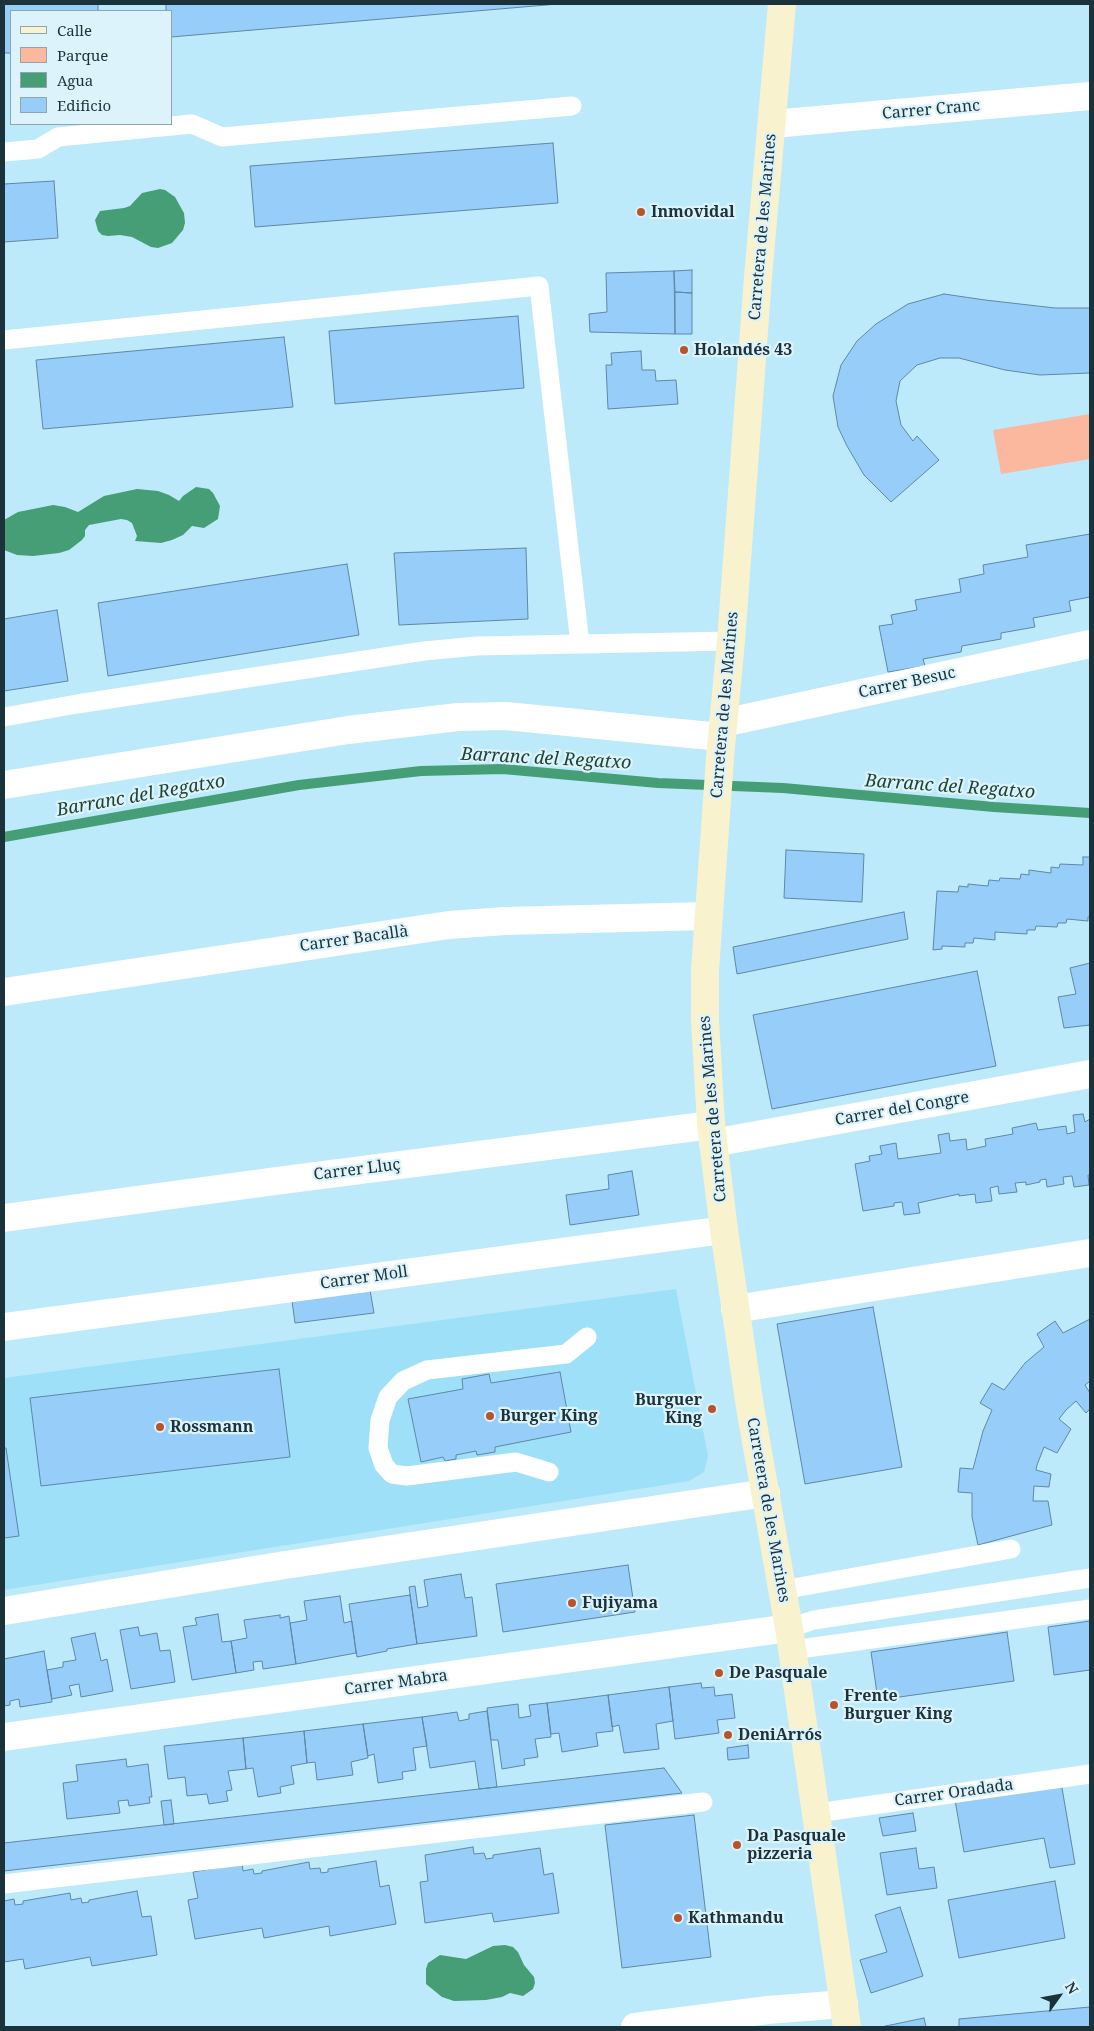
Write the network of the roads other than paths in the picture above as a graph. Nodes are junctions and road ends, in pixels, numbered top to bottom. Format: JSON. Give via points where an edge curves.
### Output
{"nodes":[{"id":1,"x":782,"y":4,"type":"edge"},
{"id":2,"x":1090,"y":96,"type":"edge"},
{"id":3,"x":572,"y":106,"type":"dead end"},
{"id":4,"x":772,"y":124,"type":"junction"},
{"id":5,"x":4,"y":152,"type":"edge"},
{"id":6,"x":4,"y":340,"type":"edge"},
{"id":7,"x":731,"y":642,"type":"junction"},
{"id":8,"x":580,"y":644,"type":"junction"},
{"id":9,"x":1090,"y":644,"type":"edge"},
{"id":10,"x":4,"y":717,"type":"edge"},
{"id":11,"x":721,"y":739,"type":"junction"},
{"id":12,"x":4,"y":785,"type":"edge"},
{"id":13,"x":708,"y":916,"type":"junction"},
{"id":14,"x":4,"y":992,"type":"edge"},
{"id":15,"x":1090,"y":1074,"type":"edge"},
{"id":16,"x":712,"y":1134,"type":"junction"},
{"id":17,"x":4,"y":1218,"type":"edge"},
{"id":18,"x":724,"y":1230,"type":"junction"},
{"id":19,"x":1090,"y":1253,"type":"edge"},
{"id":20,"x":735,"y":1309,"type":"junction"},
{"id":21,"x":4,"y":1326,"type":"edge"},
{"id":22,"x":587,"y":1337,"type":"dead end"},
{"id":23,"x":549,"y":1472,"type":"dead end"},
{"id":24,"x":766,"y":1493,"type":"junction"},
{"id":25,"x":1011,"y":1549,"type":"dead end"},
{"id":26,"x":1090,"y":1578,"type":"edge"},
{"id":27,"x":782,"y":1590,"type":"junction"},
{"id":28,"x":1090,"y":1608,"type":"edge"},
{"id":29,"x":4,"y":1611,"type":"edge"},
{"id":30,"x":790,"y":1639,"type":"junction"},
{"id":31,"x":4,"y":1737,"type":"edge"},
{"id":32,"x":1090,"y":1774,"type":"edge"},
{"id":33,"x":703,"y":1802,"type":"dead end"},
{"id":34,"x":817,"y":1813,"type":"junction"},
{"id":35,"x":4,"y":1884,"type":"edge"},
{"id":36,"x":846,"y":2016,"type":"edge"},
{"id":37,"x":635,"y":2027,"type":"edge"}],
"edges":[{"from":1,"to":4,"type":"main road","name":"Carretera de les Marines"},
{"from":2,"to":4,"type":"street","name":"Carrer Cranc"},
{"from":3,"to":5,"type":"lane","via":[[222,137],[192,124],[58,137],[38,149]]},
{"from":4,"to":7,"type":"main road","name":"Carretera de les Marines"},
{"from":6,"to":8,"type":"lane","via":[[539,286]]},
{"from":7,"to":8,"type":"lane"},
{"from":7,"to":11,"type":"main road","name":"Carretera de les Marines"},
{"from":8,"to":10,"type":"lane","via":[[477,646],[424,651]]},
{"from":9,"to":11,"type":"street","name":"Carrer Besuc"},
{"from":11,"to":12,"type":"street","name":"Carrer Besuc","via":[[506,716],[458,717],[348,730]]},
{"from":11,"to":13,"type":"main road","name":"Carretera de les Marines"},
{"from":13,"to":14,"type":"street","name":"Carrer Bacallà","via":[[449,925]]},
{"from":13,"to":16,"type":"main road","name":"Carretera de les Marines","via":[[705,1020]]},
{"from":15,"to":16,"type":"street","name":"Carrer del Congre"},
{"from":16,"to":17,"type":"street","name":"Carrer Lluç","via":[[276,1180]]},
{"from":16,"to":18,"type":"main road","name":"Carretera de les Marines"},
{"from":18,"to":20,"type":"main road","name":"Carretera de les Marines"},
{"from":18,"to":21,"type":"street","name":"Carrer Moll"},
{"from":19,"to":20,"type":"street"},
{"from":20,"to":24,"type":"main road","name":"Carretera de les Marines"},
{"from":22,"to":23,"type":"lane","via":[[566,1354],[427,1370],[403,1381],[388,1397],[380,1420],[378,1448],[384,1465],[392,1474],[407,1476],[516,1462]]},
{"from":24,"to":27,"type":"main road","name":"Carretera de les Marines"},
{"from":24,"to":29,"type":"street"},
{"from":25,"to":27,"type":"lane"},
{"from":26,"to":30,"type":"lane","via":[[814,1620]]},
{"from":27,"to":30,"type":"main road","name":"Carretera de les Marines"},
{"from":28,"to":30,"type":"lane"},
{"from":30,"to":31,"type":"street","name":"Carrer Mabra"},
{"from":30,"to":34,"type":"main road","name":"Carretera de les Marines"},
{"from":32,"to":34,"type":"lane","name":"Carrer Oradada"},
{"from":33,"to":35,"type":"lane"},
{"from":34,"to":36,"type":"main road","name":"Carretera de les Marines"},
{"from":36,"to":37,"type":"street","via":[[768,2010]]}]}
